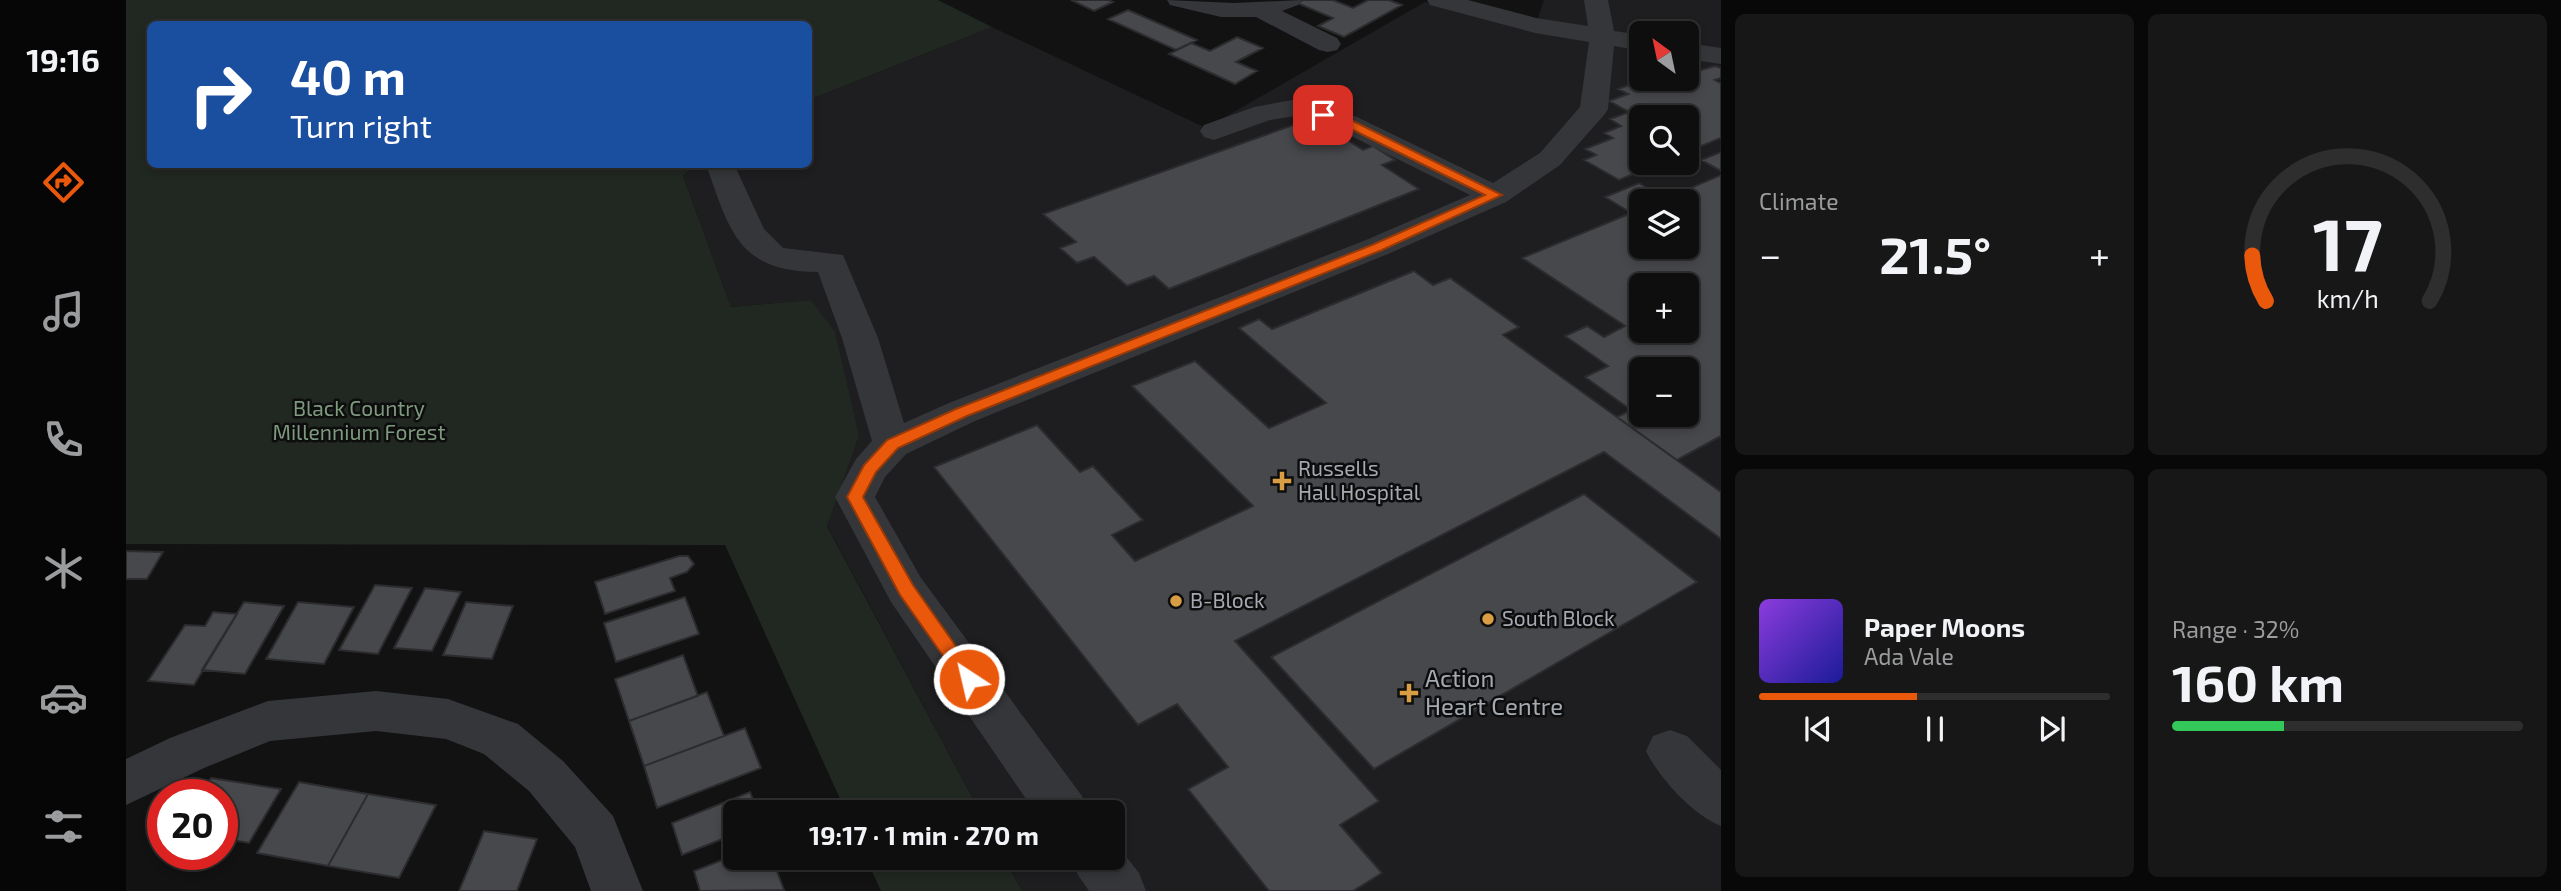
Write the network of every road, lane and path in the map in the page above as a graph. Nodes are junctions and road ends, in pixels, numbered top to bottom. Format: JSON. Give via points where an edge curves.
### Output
{"nodes":[{"id":1,"x":1179,"y":0,"type":"edge"},
{"id":2,"x":1289,"y":0,"type":"edge"},
{"id":3,"x":1439,"y":0,"type":"edge"},
{"id":4,"x":1596,"y":0,"type":"edge"},
{"id":5,"x":1261,"y":9,"type":"junction"},
{"id":6,"x":1602,"y":37,"type":"junction"},
{"id":7,"x":1629,"y":41,"type":"edge"},
{"id":8,"x":1328,"y":44,"type":"dead end"},
{"id":9,"x":1699,"y":53,"type":"edge"},
{"id":10,"x":1721,"y":56,"type":"edge"},
{"id":11,"x":1214,"y":131,"type":"dead end"},
{"id":12,"x":723,"y":170,"type":"dead end"},
{"id":13,"x":1495,"y":195,"type":"junction"},
{"id":14,"x":892,"y":444,"type":"junction"},
{"id":15,"x":1670,"y":751,"type":"dead end"},
{"id":16,"x":126,"y":783,"type":"edge"},
{"id":17,"x":1055,"y":800,"type":"edge"},
{"id":18,"x":1721,"y":803,"type":"edge"},
{"id":19,"x":1105,"y":870,"type":"edge"},
{"id":20,"x":617,"y":891,"type":"edge"},
{"id":21,"x":1120,"y":891,"type":"edge"}],
"edges":[{"from":1,"to":5,"type":"street","via":[[1224,12]]},
{"from":2,"to":5,"type":"street"},
{"from":3,"to":6,"type":"street"},
{"from":4,"to":6,"type":"street"},
{"from":5,"to":8,"type":"street"},
{"from":6,"to":7,"type":"street"},
{"from":6,"to":13,"type":"street","via":[[1594,109],[1550,159]]},
{"from":9,"to":10,"type":"street"},
{"from":11,"to":13,"type":"street","via":[[1264,113],[1298,107],[1347,123]]},
{"from":12,"to":14,"type":"street","via":[[758,244],[771,256],[831,262]]},
{"from":13,"to":14,"type":"street"},
{"from":14,"to":17,"type":"street","via":[[870,469],[855,497],[906,590]]},
{"from":15,"to":18,"type":"street"},
{"from":16,"to":20,"type":"street","via":[[268,721],[376,710],[448,719],[501,739],[547,776],[595,833]]},
{"from":19,"to":21,"type":"street"}]}
